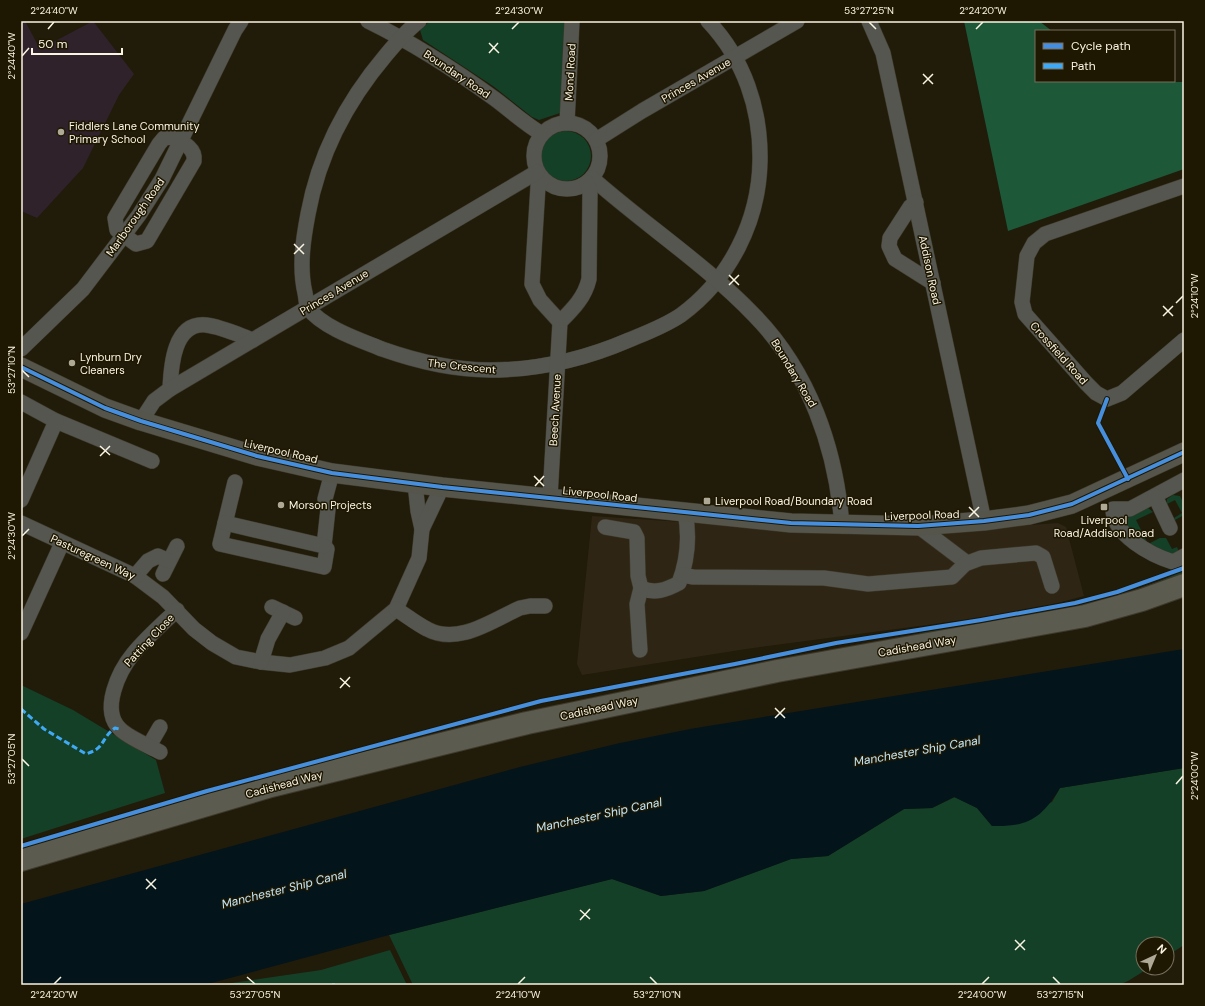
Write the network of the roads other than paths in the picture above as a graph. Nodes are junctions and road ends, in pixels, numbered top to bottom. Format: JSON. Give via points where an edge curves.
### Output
{"nodes":[{"id":1,"x":241,"y":21,"type":"edge"},
{"id":2,"x":368,"y":21,"type":"edge"},
{"id":3,"x":419,"y":21,"type":"edge"},
{"id":4,"x":572,"y":21,"type":"edge"},
{"id":5,"x":708,"y":21,"type":"edge"},
{"id":6,"x":797,"y":21,"type":"edge"},
{"id":7,"x":869,"y":21,"type":"edge"},
{"id":8,"x":401,"y":37,"type":"junction"},
{"id":9,"x":735,"y":57,"type":"junction"},
{"id":10,"x":567,"y":123,"type":"junction"},
{"id":11,"x":542,"y":134,"type":"junction"},
{"id":12,"x":596,"y":140,"type":"junction"},
{"id":13,"x":180,"y":142,"type":"junction"},
{"id":14,"x":540,"y":175,"type":"junction"},
{"id":15,"x":590,"y":180,"type":"junction"},
{"id":16,"x":1184,"y":186,"type":"edge"},
{"id":17,"x":916,"y":202,"type":"junction"},
{"id":18,"x":124,"y":236,"type":"junction"},
{"id":19,"x":716,"y":280,"type":"junction"},
{"id":20,"x":933,"y":283,"type":"junction"},
{"id":21,"x":308,"y":307,"type":"junction"},
{"id":22,"x":560,"y":322,"type":"junction"},
{"id":23,"x":254,"y":340,"type":"junction"},
{"id":24,"x":1184,"y":340,"type":"edge"},
{"id":25,"x":21,"y":349,"type":"edge"},
{"id":26,"x":558,"y":364,"type":"junction"},
{"id":27,"x":21,"y":367,"type":"edge"},
{"id":28,"x":170,"y":388,"type":"junction"},
{"id":29,"x":21,"y":402,"type":"edge"},
{"id":30,"x":56,"y":421,"type":"junction"},
{"id":31,"x":141,"y":421,"type":"junction"},
{"id":32,"x":1184,"y":452,"type":"edge"},
{"id":33,"x":152,"y":461,"type":"dead end"},
{"id":34,"x":332,"y":473,"type":"junction"},
{"id":35,"x":235,"y":482,"type":"dead end"},
{"id":36,"x":415,"y":483,"type":"junction"},
{"id":37,"x":1180,"y":485,"type":"edge"},
{"id":38,"x":442,"y":487,"type":"junction"},
{"id":39,"x":1104,"y":490,"type":"junction"},
{"id":40,"x":1155,"y":496,"type":"junction"},
{"id":41,"x":550,"y":497,"type":"junction"},
{"id":42,"x":21,"y":500,"type":"edge"},
{"id":43,"x":1113,"y":509,"type":"junction"},
{"id":44,"x":686,"y":512,"type":"junction"},
{"id":45,"x":984,"y":521,"type":"junction"},
{"id":46,"x":21,"y":523,"type":"edge"},
{"id":47,"x":225,"y":523,"type":"junction"},
{"id":48,"x":842,"y":526,"type":"junction"},
{"id":49,"x":918,"y":526,"type":"junction"},
{"id":50,"x":605,"y":527,"type":"dead end"},
{"id":51,"x":1170,"y":528,"type":"dead end"},
{"id":52,"x":422,"y":529,"type":"junction"},
{"id":53,"x":62,"y":543,"type":"junction"},
{"id":54,"x":177,"y":546,"type":"dead end"},
{"id":55,"x":324,"y":546,"type":"junction"},
{"id":56,"x":1184,"y":556,"type":"edge"},
{"id":57,"x":968,"y":563,"type":"junction"},
{"id":58,"x":682,"y":575,"type":"junction"},
{"id":59,"x":135,"y":576,"type":"junction"},
{"id":60,"x":1184,"y":585,"type":"edge"},
{"id":61,"x":1052,"y":586,"type":"dead end"},
{"id":62,"x":641,"y":588,"type":"junction"},
{"id":63,"x":534,"y":602,"type":"dead end"},
{"id":64,"x":396,"y":609,"type":"junction"},
{"id":65,"x":177,"y":610,"type":"junction"},
{"id":66,"x":283,"y":612,"type":"dead end"},
{"id":67,"x":21,"y":633,"type":"edge"},
{"id":68,"x":640,"y":650,"type":"dead end"},
{"id":69,"x":261,"y":662,"type":"junction"},
{"id":70,"x":160,"y":726,"type":"dead end"},
{"id":71,"x":21,"y":860,"type":"edge"}],
"edges":[{"from":1,"to":13,"type":"street","name":"Marlborough Road"},
{"from":2,"to":8,"type":"street","name":"Boundary Road"},
{"from":3,"to":8,"type":"street"},
{"from":4,"to":10,"type":"street","name":"Mond Road"},
{"from":5,"to":9,"type":"street","name":"The Crescent"},
{"from":6,"to":9,"type":"street","name":"Princes Avenue"},
{"from":7,"to":17,"type":"street","name":"Addison Road","via":[[883,53]]},
{"from":8,"to":11,"type":"street","name":"Boundary Road","via":[[495,99]]},
{"from":8,"to":21,"type":"street","via":[[368,76],[349,105],[334,132],[322,163],[311,196],[304,236],[301,277]]},
{"from":9,"to":12,"type":"street","name":"Princes Avenue"},
{"from":9,"to":19,"type":"street","name":"The Crescent","via":[[757,114],[761,150],[760,180],[754,210],[740,247]]},
{"from":10,"to":11,"type":"street","via":[[553,126]]},
{"from":10,"to":12,"type":"street","via":[[584,128]]},
{"from":11,"to":14,"type":"street","via":[[535,146],[533,159]]},
{"from":12,"to":15,"type":"street","via":[[600,153],[599,166]]},
{"from":13,"to":18,"type":"street","name":"Marlborough Road","via":[[162,179]]},
{"from":13,"to":18,"type":"street","via":[[171,137],[164,138],[155,150],[115,218],[117,230]]},
{"from":13,"to":18,"type":"street","via":[[191,149],[195,156],[194,161],[149,238],[144,243],[136,244]]},
{"from":14,"to":15,"type":"street","via":[[552,186],[564,190],[576,188]]},
{"from":14,"to":21,"type":"street","name":"Princes Avenue"},
{"from":14,"to":22,"type":"street","via":[[532,284],[540,300]]},
{"from":15,"to":19,"type":"street","name":"Boundary Road"},
{"from":15,"to":22,"type":"street","via":[[587,290]]},
{"from":16,"to":24,"type":"street","name":"Crossfield Road","via":[[1045,234],[1034,243],[1027,256],[1022,302],[1028,318],[1086,383],[1107,399],[1122,393]]},
{"from":17,"to":20,"type":"street","name":"Addison Road"},
{"from":17,"to":20,"type":"street","via":[[890,238],[889,246],[895,259]]},
{"from":18,"to":25,"type":"street","name":"Marlborough Road","via":[[83,289]]},
{"from":19,"to":26,"type":"street","name":"The Crescent","via":[[690,307],[666,324],[597,354]]},
{"from":19,"to":48,"type":"street","name":"Boundary Road","via":[[767,330],[787,356],[816,408],[834,464]]},
{"from":20,"to":45,"type":"street","name":"Addison Road"},
{"from":21,"to":23,"type":"street","name":"Princes Avenue"},
{"from":21,"to":26,"type":"street","name":"The Crescent","via":[[322,320],[350,337],[414,360],[488,370],[524,369]]},
{"from":22,"to":26,"type":"street","name":"Beech Avenue"},
{"from":23,"to":28,"type":"street","name":"Princes Avenue"},
{"from":23,"to":28,"type":"street","via":[[207,325],[190,328],[179,339],[174,355]]},
{"from":26,"to":41,"type":"street","name":"Beech Avenue"},
{"from":27,"to":31,"type":"main road","name":"Liverpool Road","via":[[105,408]]},
{"from":28,"to":31,"type":"street","name":"Princes Avenue","via":[[154,401]]},
{"from":29,"to":30,"type":"street"},
{"from":30,"to":33,"type":"street"},
{"from":30,"to":42,"type":"street"},
{"from":31,"to":34,"type":"main road","name":"Liverpool Road","via":[[257,456]]},
{"from":32,"to":39,"type":"main road","name":"Liverpool Road"},
{"from":34,"to":36,"type":"main road","name":"Liverpool Road"},
{"from":34,"to":55,"type":"street","via":[[325,499],[328,509]]},
{"from":35,"to":47,"type":"street"},
{"from":36,"to":38,"type":"main road","name":"Liverpool Road"},
{"from":36,"to":52,"type":"street","name":"Pasturegreen Way"},
{"from":37,"to":40,"type":"street"},
{"from":38,"to":41,"type":"main road","name":"Liverpool Road"},
{"from":38,"to":52,"type":"street","name":"Pasturegreen Way"},
{"from":39,"to":43,"type":"street"},
{"from":39,"to":45,"type":"main road","name":"Liverpool Road","via":[[1072,504],[1029,515]]},
{"from":40,"to":43,"type":"street","via":[[1130,509]]},
{"from":40,"to":51,"type":"street"},
{"from":41,"to":44,"type":"main road","name":"Liverpool Road"},
{"from":43,"to":56,"type":"street","via":[[1113,515],[1127,538],[1173,562]]},
{"from":44,"to":48,"type":"main road","name":"Liverpool Road"},
{"from":44,"to":58,"type":"street","via":[[689,531]]},
{"from":45,"to":49,"type":"main road","name":"Liverpool Road"},
{"from":46,"to":53,"type":"street","name":"Pasturegreen Way"},
{"from":47,"to":55,"type":"street"},
{"from":47,"to":55,"type":"street","via":[[220,544],[324,566],[327,549]]},
{"from":48,"to":49,"type":"main road","name":"Liverpool Road"},
{"from":49,"to":57,"type":"street"},
{"from":50,"to":62,"type":"street","via":[[634,532],[637,538],[638,576]]},
{"from":52,"to":64,"type":"street","name":"Pasturegreen Way","via":[[419,558]]},
{"from":53,"to":59,"type":"street","name":"Pasturegreen Way"},
{"from":53,"to":67,"type":"street","via":[[38,612]]},
{"from":54,"to":59,"type":"street","via":[[166,568],[158,556],[148,560]]},
{"from":57,"to":58,"type":"street","via":[[952,576],[868,584],[824,578]]},
{"from":57,"to":61,"type":"street","via":[[982,558],[1036,553],[1043,558]]},
{"from":58,"to":62,"type":"street","via":[[679,583],[658,592]]},
{"from":59,"to":65,"type":"street","name":"Pasturegreen Way"},
{"from":60,"to":71,"type":"highway","name":"Cadishead Way","via":[[1085,616],[777,671],[527,723],[271,786]]},
{"from":62,"to":68,"type":"street","via":[[637,604]]},
{"from":63,"to":64,"type":"street","via":[[460,635],[429,630]]},
{"from":64,"to":69,"type":"street","name":"Pasturegreen Way","via":[[348,648],[325,658],[290,665]]},
{"from":65,"to":69,"type":"street","name":"Pasturegreen Way","via":[[194,629],[212,643],[236,656]]},
{"from":65,"to":70,"type":"street","name":"Patting Close","via":[[133,654],[123,669],[111,700],[108,716],[119,729],[154,749]]},
{"from":66,"to":69,"type":"street","via":[[268,639]]}]}
